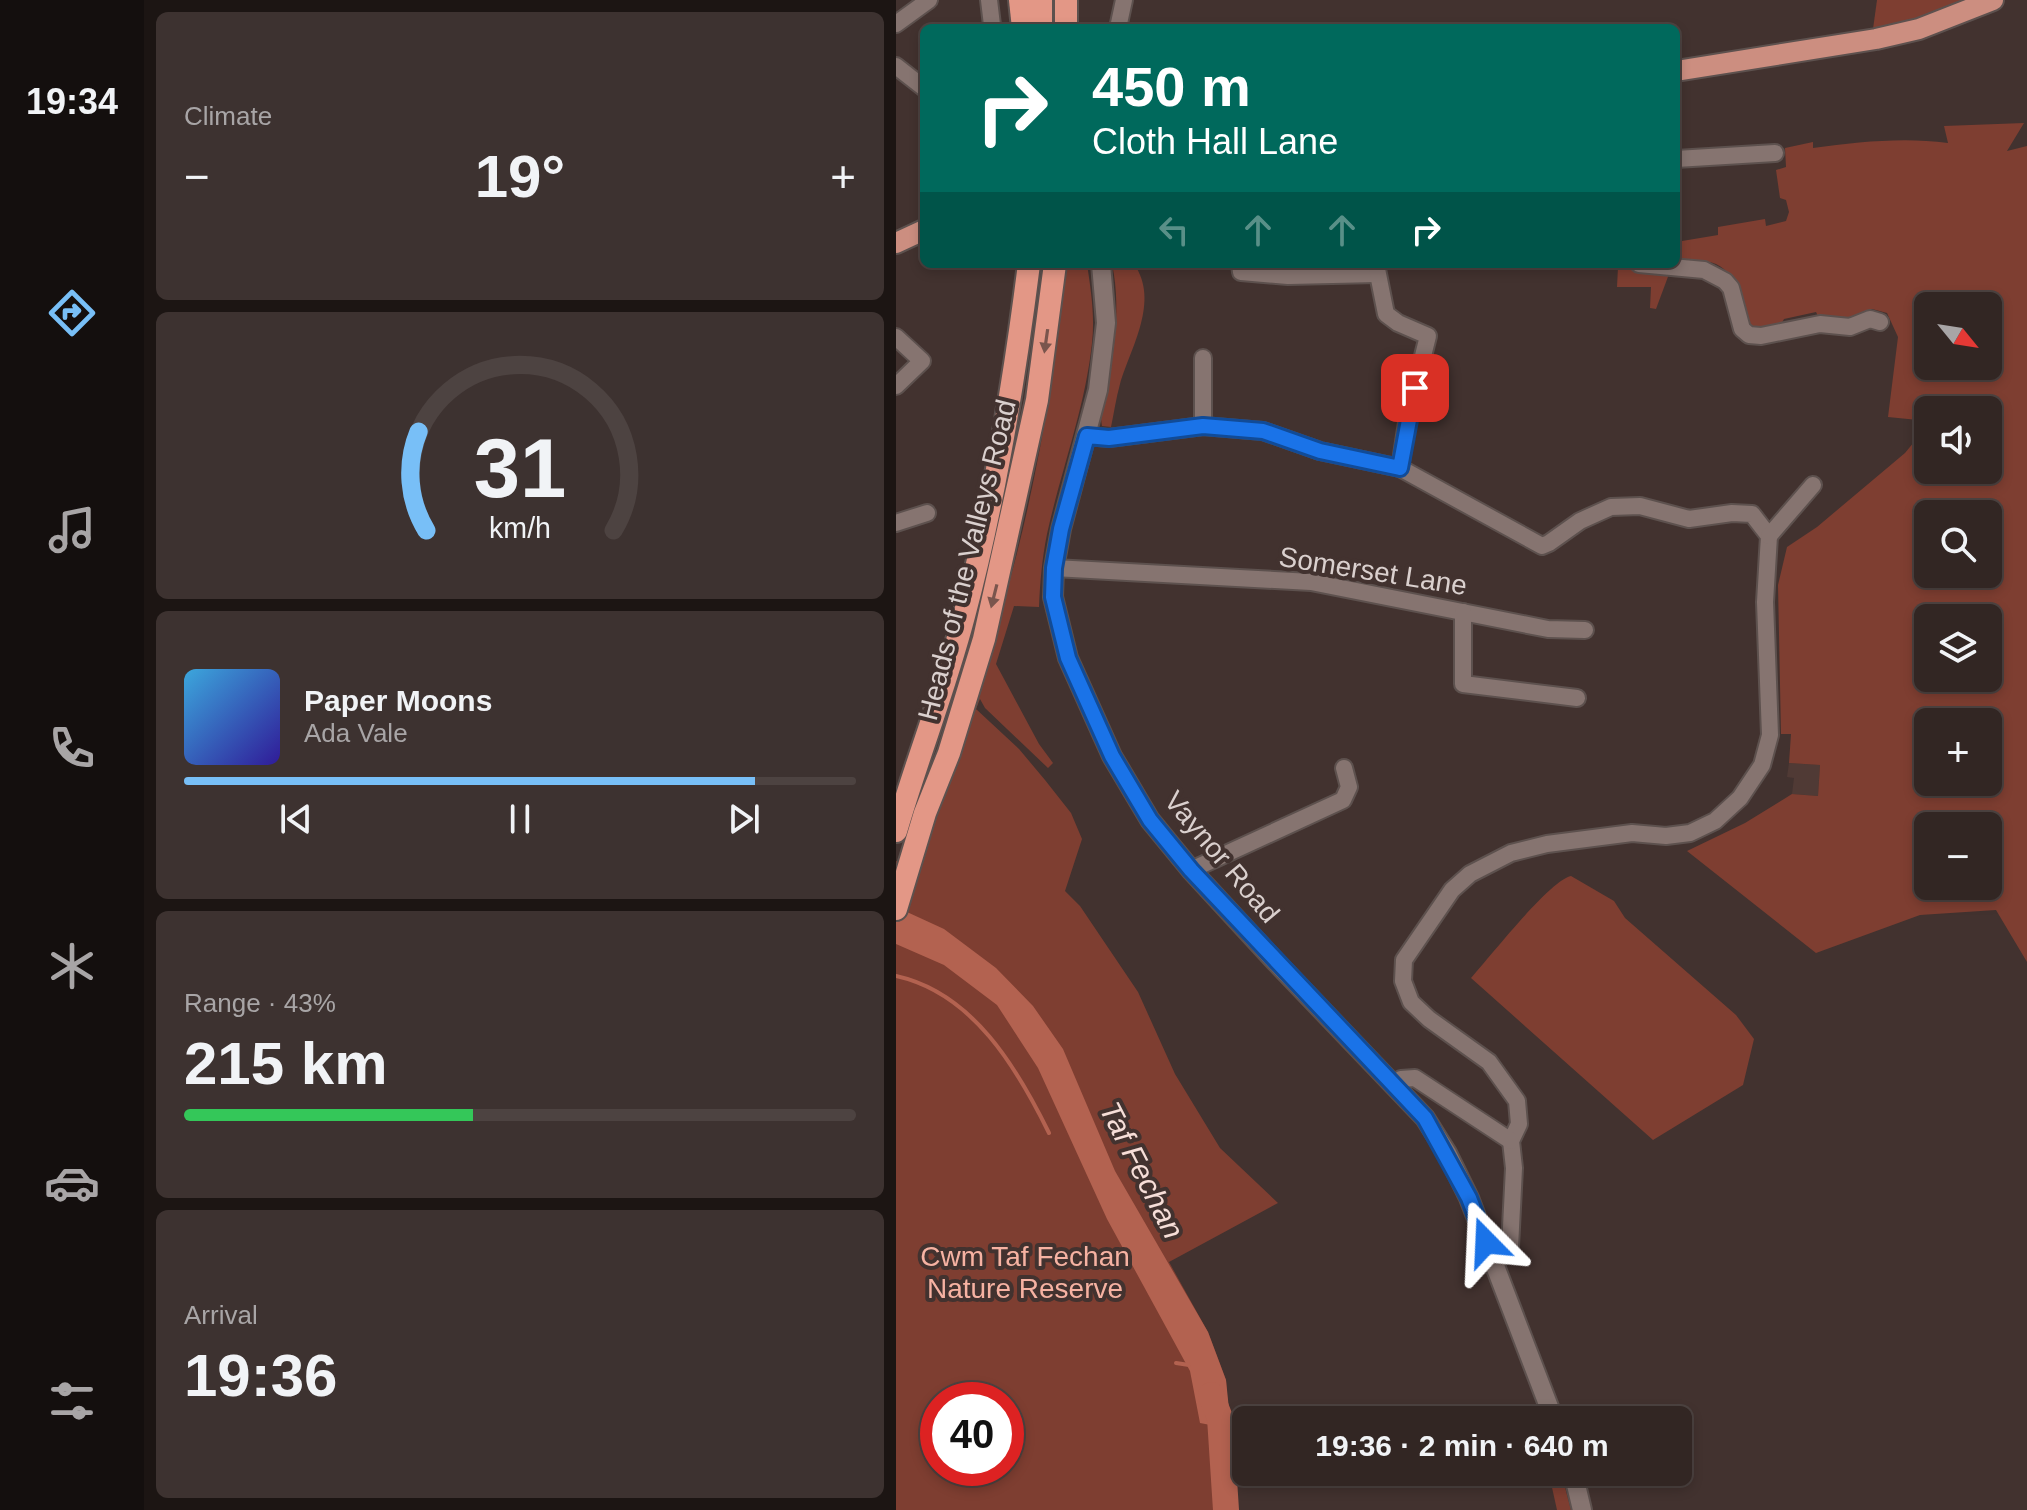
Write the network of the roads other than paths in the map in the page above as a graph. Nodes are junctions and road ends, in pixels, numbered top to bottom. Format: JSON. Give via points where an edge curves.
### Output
{"nodes":[{"id":1,"x":929,"y":0,"type":"edge"},
{"id":2,"x":989,"y":0,"type":"edge"},
{"id":3,"x":1020,"y":0,"type":"edge"},
{"id":4,"x":1041,"y":0,"type":"edge"},
{"id":5,"x":1066,"y":0,"type":"edge"},
{"id":6,"x":1124,"y":0,"type":"edge"},
{"id":7,"x":1993,"y":0,"type":"edge"},
{"id":8,"x":896,"y":24,"type":"edge"},
{"id":9,"x":992,"y":24,"type":"edge"},
{"id":10,"x":1023,"y":24,"type":"edge"},
{"id":11,"x":1041,"y":24,"type":"edge"},
{"id":12,"x":1066,"y":24,"type":"edge"},
{"id":13,"x":1119,"y":24,"type":"edge"},
{"id":14,"x":896,"y":66,"type":"edge"},
{"id":15,"x":1680,"y":70,"type":"edge"},
{"id":16,"x":920,"y":85,"type":"edge"},
{"id":17,"x":1775,"y":153,"type":"dead end"},
{"id":18,"x":1680,"y":159,"type":"edge"},
{"id":19,"x":920,"y":232,"type":"edge"},
{"id":20,"x":896,"y":243,"type":"edge"},
{"id":21,"x":1028,"y":268,"type":"edge"},
{"id":22,"x":1054,"y":268,"type":"edge"},
{"id":23,"x":1101,"y":268,"type":"edge"},
{"id":24,"x":1240,"y":268,"type":"edge"},
{"id":25,"x":1680,"y":268,"type":"edge"},
{"id":26,"x":1376,"y":269,"type":"edge"},
{"id":27,"x":1880,"y":322,"type":"dead end"},
{"id":28,"x":896,"y":337,"type":"edge"},
{"id":29,"x":1203,"y":358,"type":"dead end"},
{"id":30,"x":896,"y":386,"type":"edge"},
{"id":31,"x":1203,"y":426,"type":"junction"},
{"id":32,"x":1087,"y":436,"type":"junction"},
{"id":33,"x":1400,"y":468,"type":"junction"},
{"id":34,"x":1813,"y":485,"type":"dead end"},
{"id":35,"x":927,"y":513,"type":"dead end"},
{"id":36,"x":896,"y":523,"type":"edge"},
{"id":37,"x":1769,"y":536,"type":"junction"},
{"id":38,"x":1054,"y":568,"type":"junction"},
{"id":39,"x":1463,"y":612,"type":"junction"},
{"id":40,"x":1585,"y":630,"type":"dead end"},
{"id":41,"x":1577,"y":698,"type":"dead end"},
{"id":42,"x":1344,"y":768,"type":"dead end"},
{"id":43,"x":914,"y":810,"type":"junction"},
{"id":44,"x":896,"y":831,"type":"edge"},
{"id":45,"x":1191,"y":870,"type":"junction"},
{"id":46,"x":896,"y":909,"type":"edge"},
{"id":47,"x":1395,"y":1084,"type":"junction"},
{"id":48,"x":1511,"y":1141,"type":"junction"},
{"id":49,"x":1495,"y":1264,"type":"junction"},
{"id":50,"x":1549,"y":1406,"type":"edge"},
{"id":51,"x":1576,"y":1486,"type":"edge"},
{"id":52,"x":1582,"y":1510,"type":"edge"}],
"edges":[{"from":1,"to":8,"type":"street"},
{"from":2,"to":9,"type":"street"},
{"from":3,"to":10,"type":"highway"},
{"from":4,"to":11,"type":"highway"},
{"from":5,"to":12,"type":"highway"},
{"from":6,"to":13,"type":"street"},
{"from":7,"to":15,"type":"main road","via":[[1919,29],[1876,39]]},
{"from":14,"to":16,"type":"street"},
{"from":17,"to":18,"type":"street"},
{"from":19,"to":20,"type":"main road"},
{"from":21,"to":43,"type":"highway","name":"Heads of the Valleys Road","via":[[991,507]]},
{"from":22,"to":43,"type":"highway","name":"Heads of the Valleys Road","one_way":true,"via":[[1037,400],[975,667],[949,753]]},
{"from":23,"to":32,"type":"street","name":"Vaynor Road","via":[[1104,353]]},
{"from":24,"to":26,"type":"street","via":[[1288,276]]},
{"from":25,"to":27,"type":"street","via":[[1704,270],[1725,281],[1749,335]]},
{"from":26,"to":33,"type":"street","via":[[1386,314],[1428,336]]},
{"from":28,"to":30,"type":"street","via":[[922,361]]},
{"from":29,"to":31,"type":"street"},
{"from":31,"to":32,"type":"street"},
{"from":31,"to":33,"type":"street","via":[[1263,431],[1320,451]]},
{"from":32,"to":38,"type":"street","name":"Vaynor Road"},
{"from":33,"to":37,"type":"street","via":[[1542,546],[1601,510],[1630,504],[1689,519],[1752,514]]},
{"from":34,"to":37,"type":"street"},
{"from":35,"to":36,"type":"street"},
{"from":37,"to":48,"type":"street","via":[[1765,602],[1770,735],[1762,765],[1740,798],[1715,821],[1690,833],[1632,833],[1511,853],[1452,890],[1404,960],[1403,981],[1411,1002],[1489,1062],[1517,1101],[1519,1124]]},
{"from":38,"to":39,"type":"street","name":"Somerset Lane","via":[[1311,582]]},
{"from":38,"to":45,"type":"street","name":"Vaynor Road","via":[[1053,597],[1065,647],[1099,728],[1150,820]]},
{"from":39,"to":40,"type":"street","name":"Somerset Lane","via":[[1548,629]]},
{"from":39,"to":41,"type":"street","via":[[1463,684]]},
{"from":42,"to":45,"type":"street","via":[[1349,787],[1335,806]]},
{"from":43,"to":44,"type":"highway","name":"Heads of the Valleys Road"},
{"from":43,"to":46,"type":"highway","name":"Heads of the Valleys Road"},
{"from":45,"to":47,"type":"street","name":"Vaynor Road"},
{"from":47,"to":48,"type":"street","via":[[1415,1078]]},
{"from":47,"to":49,"type":"street","name":"Vaynor Road","via":[[1447,1153]]},
{"from":48,"to":49,"type":"street","via":[[1510,1247]]},
{"from":49,"to":50,"type":"street","name":"Vaynor Road"},
{"from":51,"to":52,"type":"street"}]}
